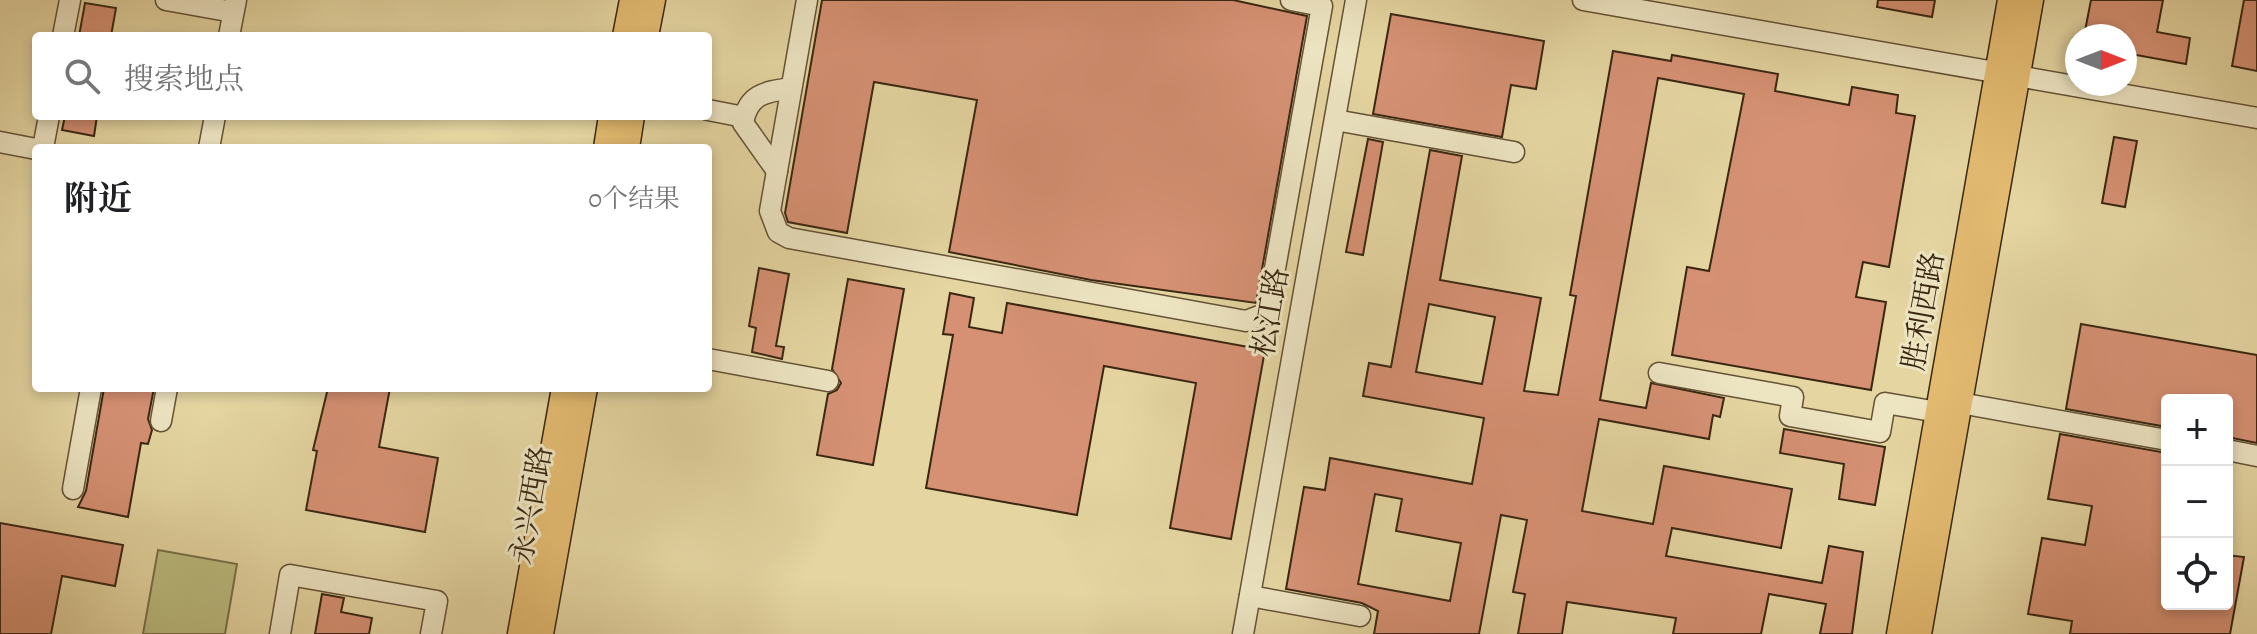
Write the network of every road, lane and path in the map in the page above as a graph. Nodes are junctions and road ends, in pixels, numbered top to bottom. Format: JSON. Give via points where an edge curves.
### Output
{"nodes":[{"id":1,"x":70,"y":0,"type":"edge"},
{"id":2,"x":166,"y":0,"type":"edge"},
{"id":3,"x":632,"y":0,"type":"edge"},
{"id":4,"x":653,"y":0,"type":"edge"},
{"id":5,"x":807,"y":0,"type":"edge"},
{"id":6,"x":1291,"y":0,"type":"edge"},
{"id":7,"x":1356,"y":0,"type":"edge"},
{"id":8,"x":1583,"y":0,"type":"edge"},
{"id":9,"x":2010,"y":0,"type":"edge"},
{"id":10,"x":2031,"y":0,"type":"edge"},
{"id":11,"x":234,"y":6,"type":"edge"},
{"id":12,"x":64,"y":32,"type":"edge"},
{"id":13,"x":230,"y":32,"type":"edge"},
{"id":14,"x":626,"y":32,"type":"edge"},
{"id":15,"x":647,"y":32,"type":"edge"},
{"id":16,"x":2007,"y":74,"type":"junction"},
{"id":17,"x":791,"y":88,"type":"junction"},
{"id":18,"x":712,"y":111,"type":"edge"},
{"id":19,"x":744,"y":117,"type":"junction"},
{"id":20,"x":2257,"y":118,"type":"edge"},
{"id":21,"x":48,"y":120,"type":"edge"},
{"id":22,"x":214,"y":120,"type":"edge"},
{"id":23,"x":610,"y":120,"type":"edge"},
{"id":24,"x":631,"y":120,"type":"edge"},
{"id":25,"x":1335,"y":120,"type":"junction"},
{"id":26,"x":0,"y":142,"type":"edge"},
{"id":27,"x":44,"y":144,"type":"edge"},
{"id":28,"x":210,"y":144,"type":"edge"},
{"id":29,"x":607,"y":144,"type":"edge"},
{"id":30,"x":628,"y":144,"type":"edge"},
{"id":31,"x":32,"y":148,"type":"edge"},
{"id":32,"x":1514,"y":152,"type":"dead end"},
{"id":33,"x":777,"y":171,"type":"junction"},
{"id":34,"x":712,"y":360,"type":"edge"},
{"id":35,"x":1659,"y":373,"type":"dead end"},
{"id":36,"x":828,"y":381,"type":"dead end"},
{"id":37,"x":90,"y":392,"type":"edge"},
{"id":38,"x":166,"y":392,"type":"edge"},
{"id":39,"x":563,"y":392,"type":"edge"},
{"id":40,"x":584,"y":392,"type":"edge"},
{"id":41,"x":1949,"y":408,"type":"junction"},
{"id":42,"x":161,"y":421,"type":"dead end"},
{"id":43,"x":2161,"y":439,"type":"edge"},
{"id":44,"x":2233,"y":451,"type":"edge"},
{"id":45,"x":2257,"y":456,"type":"edge"},
{"id":46,"x":73,"y":489,"type":"dead end"},
{"id":47,"x":1250,"y":596,"type":"junction"},
{"id":48,"x":1360,"y":616,"type":"dead end"},
{"id":49,"x":1919,"y":633,"type":"edge"},
{"id":50,"x":280,"y":634,"type":"edge"},
{"id":51,"x":431,"y":634,"type":"edge"},
{"id":52,"x":520,"y":634,"type":"edge"},
{"id":53,"x":541,"y":634,"type":"edge"},
{"id":54,"x":1243,"y":634,"type":"edge"}],
"edges":[{"from":1,"to":12,"type":"street"},
{"from":2,"to":11,"type":"street"},
{"from":3,"to":14,"type":"main road"},
{"from":4,"to":15,"type":"main road"},
{"from":5,"to":17,"type":"street"},
{"from":6,"to":33,"type":"street","via":[[1322,6],[1267,313],[1246,321],[789,238],[778,232],[770,211]]},
{"from":7,"to":25,"type":"street","name":"松江路"},
{"from":8,"to":16,"type":"street"},
{"from":9,"to":16,"type":"main road","name":"胜利西路"},
{"from":10,"to":16,"type":"main road","name":"胜利西路"},
{"from":11,"to":13,"type":"street"},
{"from":16,"to":20,"type":"street"},
{"from":16,"to":41,"type":"main road","name":"胜利西路"},
{"from":17,"to":19,"type":"street","via":[[755,96]]},
{"from":17,"to":33,"type":"street"},
{"from":18,"to":19,"type":"street"},
{"from":19,"to":33,"type":"street","via":[[754,142]]},
{"from":21,"to":27,"type":"street"},
{"from":22,"to":28,"type":"street"},
{"from":23,"to":29,"type":"main road"},
{"from":24,"to":30,"type":"main road"},
{"from":25,"to":32,"type":"street"},
{"from":25,"to":47,"type":"street","name":"松江路"},
{"from":26,"to":31,"type":"street"},
{"from":34,"to":36,"type":"street"},
{"from":35,"to":41,"type":"street","via":[[1793,397],[1790,416],[1880,432],[1885,403]]},
{"from":37,"to":46,"type":"street"},
{"from":38,"to":42,"type":"street"},
{"from":39,"to":52,"type":"main road","name":"永兴西路"},
{"from":40,"to":53,"type":"main road","name":"永兴西路"},
{"from":41,"to":43,"type":"street"},
{"from":41,"to":49,"type":"main road","name":"胜利西路"},
{"from":44,"to":45,"type":"street"},
{"from":47,"to":48,"type":"street"},
{"from":47,"to":54,"type":"street","name":"松江路"},
{"from":50,"to":51,"type":"street","via":[[290,575],[437,601]]}]}
